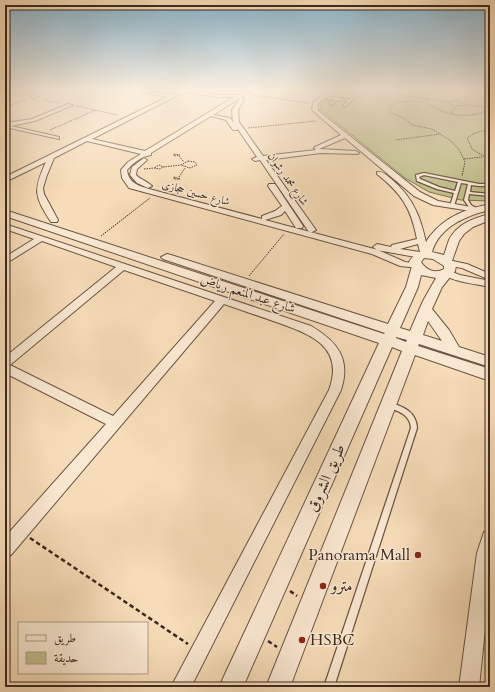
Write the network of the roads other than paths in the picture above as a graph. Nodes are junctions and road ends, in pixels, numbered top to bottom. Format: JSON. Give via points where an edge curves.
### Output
{"nodes":[{"id":1,"x":22,"y":122,"type":"edge"},
{"id":2,"x":31,"y":122,"type":"edge"},
{"id":3,"x":112,"y":122,"type":"edge"},
{"id":4,"x":119,"y":122,"type":"edge"},
{"id":5,"x":196,"y":122,"type":"edge"},
{"id":6,"x":203,"y":122,"type":"edge"},
{"id":7,"x":231,"y":122,"type":"edge"},
{"id":8,"x":236,"y":122,"type":"edge"},
{"id":9,"x":321,"y":122,"type":"edge"},
{"id":10,"x":330,"y":122,"type":"edge"},
{"id":11,"x":5,"y":126,"type":"edge"},
{"id":12,"x":108,"y":128,"type":"junction"},
{"id":13,"x":26,"y":131,"type":"junction"},
{"id":14,"x":346,"y":136,"type":"junction"},
{"id":15,"x":337,"y":137,"type":"junction"},
{"id":16,"x":57,"y":138,"type":"dead end"},
{"id":17,"x":88,"y":138,"type":"junction"},
{"id":18,"x":108,"y":139,"type":"junction"},
{"id":19,"x":159,"y":144,"type":"junction"},
{"id":20,"x":67,"y":148,"type":"junction"},
{"id":21,"x":128,"y":148,"type":"junction"},
{"id":22,"x":150,"y":153,"type":"junction"},
{"id":23,"x":356,"y":153,"type":"junction"},
{"id":24,"x":278,"y":154,"type":"junction"},
{"id":25,"x":52,"y":156,"type":"junction"},
{"id":26,"x":258,"y":157,"type":"junction"},
{"id":27,"x":135,"y":159,"type":"junction"},
{"id":28,"x":5,"y":173,"type":"edge"},
{"id":29,"x":5,"y":180,"type":"edge"},
{"id":30,"x":460,"y":181,"type":"junction"},
{"id":31,"x":468,"y":183,"type":"junction"},
{"id":32,"x":490,"y":185,"type":"edge"},
{"id":33,"x":457,"y":192,"type":"junction"},
{"id":34,"x":468,"y":193,"type":"junction"},
{"id":35,"x":417,"y":194,"type":"junction"},
{"id":36,"x":490,"y":195,"type":"edge"},
{"id":37,"x":404,"y":196,"type":"junction"},
{"id":38,"x":5,"y":204,"type":"edge"},
{"id":39,"x":452,"y":206,"type":"junction"},
{"id":40,"x":286,"y":207,"type":"junction"},
{"id":41,"x":490,"y":207,"type":"edge"},
{"id":42,"x":477,"y":210,"type":"junction"},
{"id":43,"x":5,"y":214,"type":"edge"},
{"id":44,"x":490,"y":217,"type":"edge"},
{"id":45,"x":266,"y":218,"type":"junction"},
{"id":46,"x":54,"y":220,"type":"junction"},
{"id":47,"x":5,"y":226,"type":"edge"},
{"id":48,"x":300,"y":229,"type":"junction"},
{"id":49,"x":312,"y":230,"type":"junction"},
{"id":50,"x":41,"y":238,"type":"junction"},
{"id":51,"x":422,"y":241,"type":"junction"},
{"id":52,"x":379,"y":248,"type":"junction"},
{"id":53,"x":421,"y":260,"type":"junction"},
{"id":54,"x":5,"y":261,"type":"edge"},
{"id":55,"x":167,"y":262,"type":"junction"},
{"id":56,"x":123,"y":266,"type":"junction"},
{"id":57,"x":447,"y":267,"type":"junction"},
{"id":58,"x":490,"y":277,"type":"edge"},
{"id":59,"x":490,"y":284,"type":"edge"},
{"id":60,"x":222,"y":300,"type":"junction"},
{"id":61,"x":426,"y":309,"type":"junction"},
{"id":62,"x":390,"y":335,"type":"junction"},
{"id":63,"x":413,"y":343,"type":"junction"},
{"id":64,"x":453,"y":349,"type":"junction"},
{"id":65,"x":490,"y":362,"type":"edge"},
{"id":66,"x":5,"y":363,"type":"edge"},
{"id":67,"x":5,"y":368,"type":"edge"},
{"id":68,"x":490,"y":375,"type":"edge"},
{"id":69,"x":490,"y":379,"type":"edge"},
{"id":70,"x":490,"y":392,"type":"edge"},
{"id":71,"x":388,"y":404,"type":"junction"},
{"id":72,"x":115,"y":423,"type":"junction"},
{"id":73,"x":490,"y":538,"type":"edge"},
{"id":74,"x":5,"y":549,"type":"edge"},
{"id":75,"x":181,"y":687,"type":"edge"},
{"id":76,"x":231,"y":687,"type":"edge"},
{"id":77,"x":278,"y":687,"type":"edge"},
{"id":78,"x":329,"y":687,"type":"edge"},
{"id":79,"x":468,"y":687,"type":"edge"}],
"edges":[{"from":1,"to":11,"type":"street"},
{"from":2,"to":13,"type":"street"},
{"from":3,"to":28,"type":"street"},
{"from":4,"to":12,"type":"street"},
{"from":5,"to":19,"type":"street","name":"شارع حسين حجازى"},
{"from":6,"to":22,"type":"street","name":"شارع حسين حجازى"},
{"from":7,"to":26,"type":"street","name":"شارع محمد رشوان"},
{"from":8,"to":26,"type":"street","name":"شارع محمد رشوان"},
{"from":9,"to":15,"type":"street"},
{"from":10,"to":14,"type":"street"},
{"from":11,"to":13,"type":"street"},
{"from":12,"to":17,"type":"street"},
{"from":12,"to":18,"type":"street"},
{"from":13,"to":16,"type":"street"},
{"from":14,"to":15,"type":"street"},
{"from":14,"to":35,"type":"street"},
{"from":15,"to":23,"type":"street"},
{"from":15,"to":24,"type":"street","via":[[330,143],[318,147]]},
{"from":17,"to":18,"type":"street"},
{"from":17,"to":20,"type":"street"},
{"from":18,"to":20,"type":"street"},
{"from":18,"to":21,"type":"street"},
{"from":19,"to":21,"type":"street"},
{"from":19,"to":22,"type":"street","name":"شارع حسين حجازى"},
{"from":20,"to":25,"type":"street"},
{"from":21,"to":22,"type":"street"},
{"from":21,"to":27,"type":"street"},
{"from":22,"to":27,"type":"street","name":"شارع حسين حجازى"},
{"from":22,"to":45,"type":"street","name":"شارع حسين حجازى","via":[[134,168],[133,175],[139,182],[152,188]]},
{"from":23,"to":24,"type":"street","via":[[322,151]]},
{"from":23,"to":37,"type":"street"},
{"from":24,"to":26,"type":"street"},
{"from":24,"to":26,"type":"street"},
{"from":25,"to":29,"type":"street"},
{"from":25,"to":46,"type":"street","via":[[39,190],[43,203]]},
{"from":26,"to":40,"type":"street","name":"شارع محمد رشوان"},
{"from":26,"to":49,"type":"street","name":"شارع محمد رشوان"},
{"from":27,"to":48,"type":"street","name":"شارع حسين حجازى","via":[[124,170],[125,178],[138,189],[288,229]]},
{"from":30,"to":31,"type":"lane"},
{"from":30,"to":33,"type":"lane"},
{"from":30,"to":33,"type":"lane","via":[[424,174],[417,176],[418,180]]},
{"from":31,"to":32,"type":"lane"},
{"from":31,"to":34,"type":"lane"},
{"from":33,"to":39,"type":"lane"},
{"from":34,"to":36,"type":"lane"},
{"from":34,"to":42,"type":"lane","via":[[467,202]]},
{"from":35,"to":37,"type":"street"},
{"from":35,"to":39,"type":"street","via":[[436,203]]},
{"from":37,"to":51,"type":"street","via":[[418,222]]},
{"from":38,"to":46,"type":"street","name":"شارع عبد المنعم رياض"},
{"from":39,"to":42,"type":"street"},
{"from":40,"to":45,"type":"street"},
{"from":40,"to":48,"type":"street","name":"شارع محمد رشوان"},
{"from":41,"to":42,"type":"street","name":"طريق الشروق"},
{"from":42,"to":53,"type":"street","name":"طريق الشروق","via":[[448,222]]},
{"from":43,"to":55,"type":"street","name":"شارع عبد المنعم رياض"},
{"from":44,"to":57,"type":"street","via":[[471,224],[458,234]]},
{"from":45,"to":48,"type":"street","name":"شارع حسين حجازى"},
{"from":46,"to":55,"type":"street","name":"شارع عبد المنعم رياض"},
{"from":47,"to":50,"type":"street"},
{"from":48,"to":49,"type":"street","name":"شارع حسين حجازى"},
{"from":48,"to":53,"type":"street","name":"شارع حسين حجازى","via":[[375,252],[403,264]]},
{"from":49,"to":52,"type":"street","name":"شارع حسين حجازى"},
{"from":50,"to":54,"type":"street"},
{"from":50,"to":56,"type":"street"},
{"from":51,"to":52,"type":"street"},
{"from":51,"to":53,"type":"street"},
{"from":52,"to":53,"type":"street","name":"شارع حسين حجازى"},
{"from":53,"to":57,"type":"street","via":[[437,256]]},
{"from":53,"to":57,"type":"street","via":[[431,274]]},
{"from":53,"to":62,"type":"street","name":"طريق الشروق"},
{"from":55,"to":62,"type":"street","name":"شارع عبد المنعم رياض"},
{"from":55,"to":62,"type":"street","name":"شارع عبد المنعم رياض","via":[[244,282]]},
{"from":56,"to":60,"type":"street"},
{"from":56,"to":66,"type":"street"},
{"from":57,"to":58,"type":"street","via":[[464,266]]},
{"from":57,"to":59,"type":"street","via":[[457,277]]},
{"from":57,"to":61,"type":"street"},
{"from":60,"to":72,"type":"street"},
{"from":60,"to":75,"type":"street","via":[[316,334],[331,347],[340,372],[335,390]]},
{"from":61,"to":63,"type":"street"},
{"from":61,"to":64,"type":"street"},
{"from":62,"to":63,"type":"street","name":"شارع عبد المنعم رياض"},
{"from":62,"to":76,"type":"street","name":"طريق الشروق"},
{"from":63,"to":64,"type":"street","name":"شارع عبد المنعم رياض"},
{"from":63,"to":68,"type":"street","name":"شارع عبد المنعم رياض"},
{"from":63,"to":71,"type":"street"},
{"from":64,"to":65,"type":"street","name":"شارع عبد المنعم رياض"},
{"from":67,"to":72,"type":"street"},
{"from":69,"to":70,"type":"lane"},
{"from":71,"to":77,"type":"street"},
{"from":71,"to":78,"type":"lane","via":[[407,413],[413,420],[414,428]]},
{"from":72,"to":74,"type":"street"},
{"from":73,"to":79,"type":"street","via":[[485,553]]}]}
